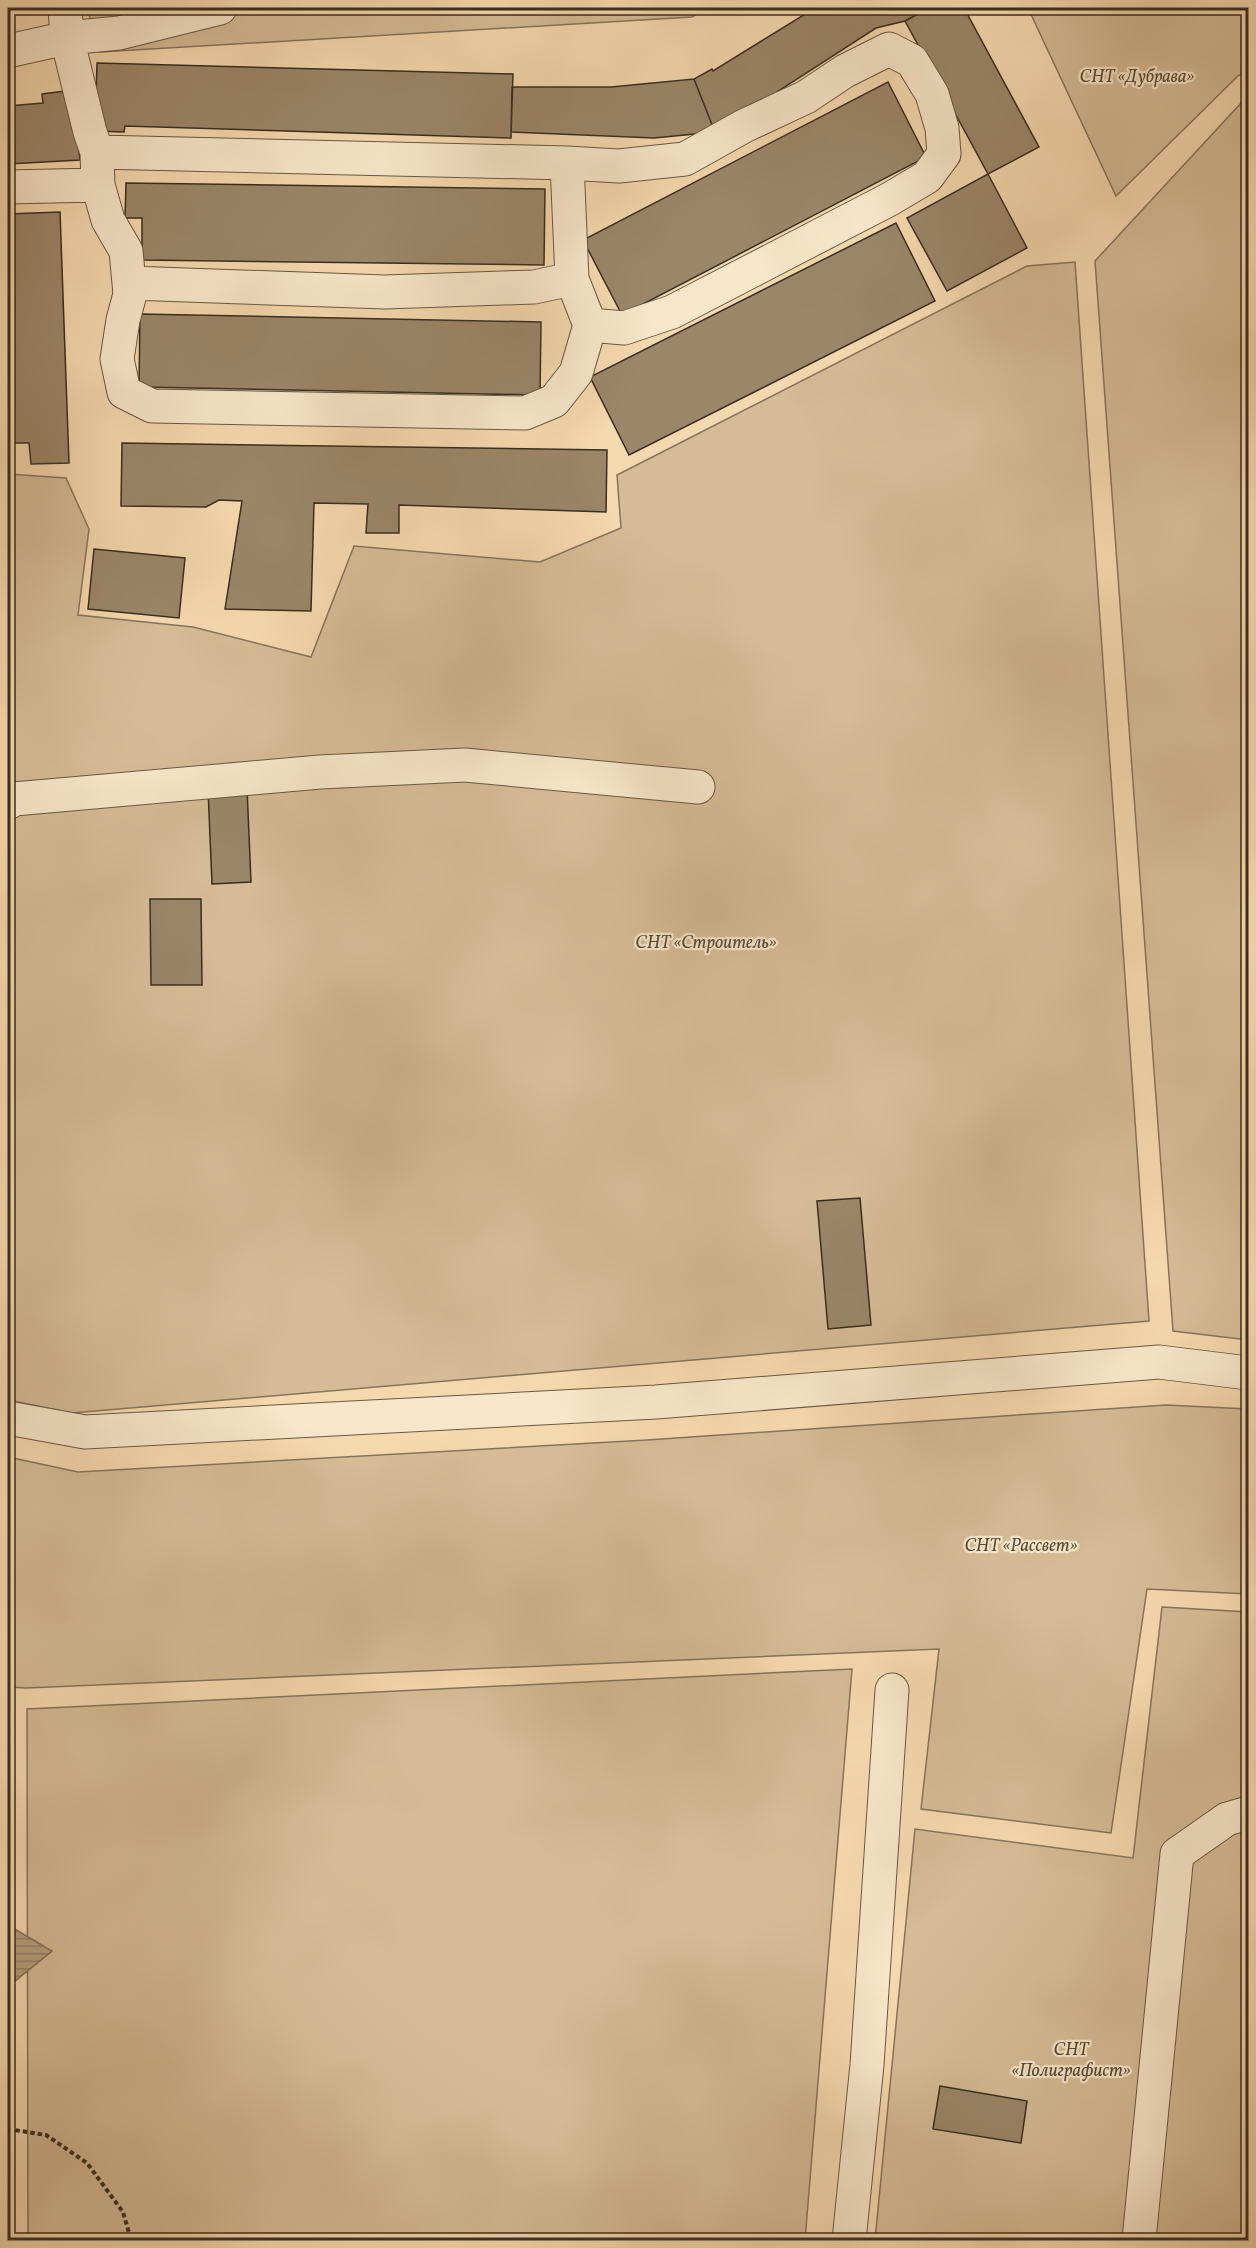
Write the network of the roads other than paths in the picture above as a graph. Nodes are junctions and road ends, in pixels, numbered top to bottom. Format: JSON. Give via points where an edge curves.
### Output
{"nodes":[{"id":1,"x":220,"y":8,"type":"edge"},
{"id":2,"x":66,"y":23,"type":"edge"},
{"id":3,"x":8,"y":51,"type":"edge"},
{"id":4,"x":97,"y":152,"type":"junction"},
{"id":5,"x":567,"y":163,"type":"junction"},
{"id":6,"x":98,"y":185,"type":"junction"},
{"id":7,"x":8,"y":187,"type":"edge"},
{"id":8,"x":572,"y":279,"type":"junction"},
{"id":9,"x":130,"y":283,"type":"junction"},
{"id":10,"x":590,"y":325,"type":"junction"},
{"id":11,"x":698,"y":787,"type":"dead end"},
{"id":12,"x":8,"y":803,"type":"edge"},
{"id":13,"x":1248,"y":1373,"type":"edge"},
{"id":14,"x":8,"y":1418,"type":"edge"},
{"id":15,"x":892,"y":1690,"type":"dead end"},
{"id":16,"x":1248,"y":1813,"type":"edge"},
{"id":17,"x":849,"y":2241,"type":"edge"},
{"id":18,"x":1139,"y":2241,"type":"edge"}],
"edges":[{"from":1,"to":2,"type":"street","via":[[119,33]]},
{"from":2,"to":3,"type":"street"},
{"from":2,"to":4,"type":"street"},
{"from":4,"to":5,"type":"street"},
{"from":4,"to":6,"type":"street"},
{"from":5,"to":8,"type":"street"},
{"from":5,"to":10,"type":"street","via":[[619,166],[685,159],[889,49],[912,61],[932,94],[942,128],[944,154],[927,177],[890,199],[672,312],[624,328]]},
{"from":6,"to":7,"type":"street"},
{"from":6,"to":9,"type":"street","via":[[108,220],[126,251]]},
{"from":8,"to":9,"type":"street","via":[[534,287],[385,292]]},
{"from":8,"to":10,"type":"street"},
{"from":9,"to":10,"type":"street","via":[[117,359],[124,392],[152,406],[525,413],[554,401],[576,373]]},
{"from":11,"to":12,"type":"street","via":[[465,765],[320,772],[14,799]]},
{"from":13,"to":14,"type":"street","via":[[1159,1362],[656,1402],[85,1432]]},
{"from":15,"to":17,"type":"street","via":[[867,2065]]},
{"from":16,"to":18,"type":"street","via":[[1227,1819],[1177,1854]]}]}
